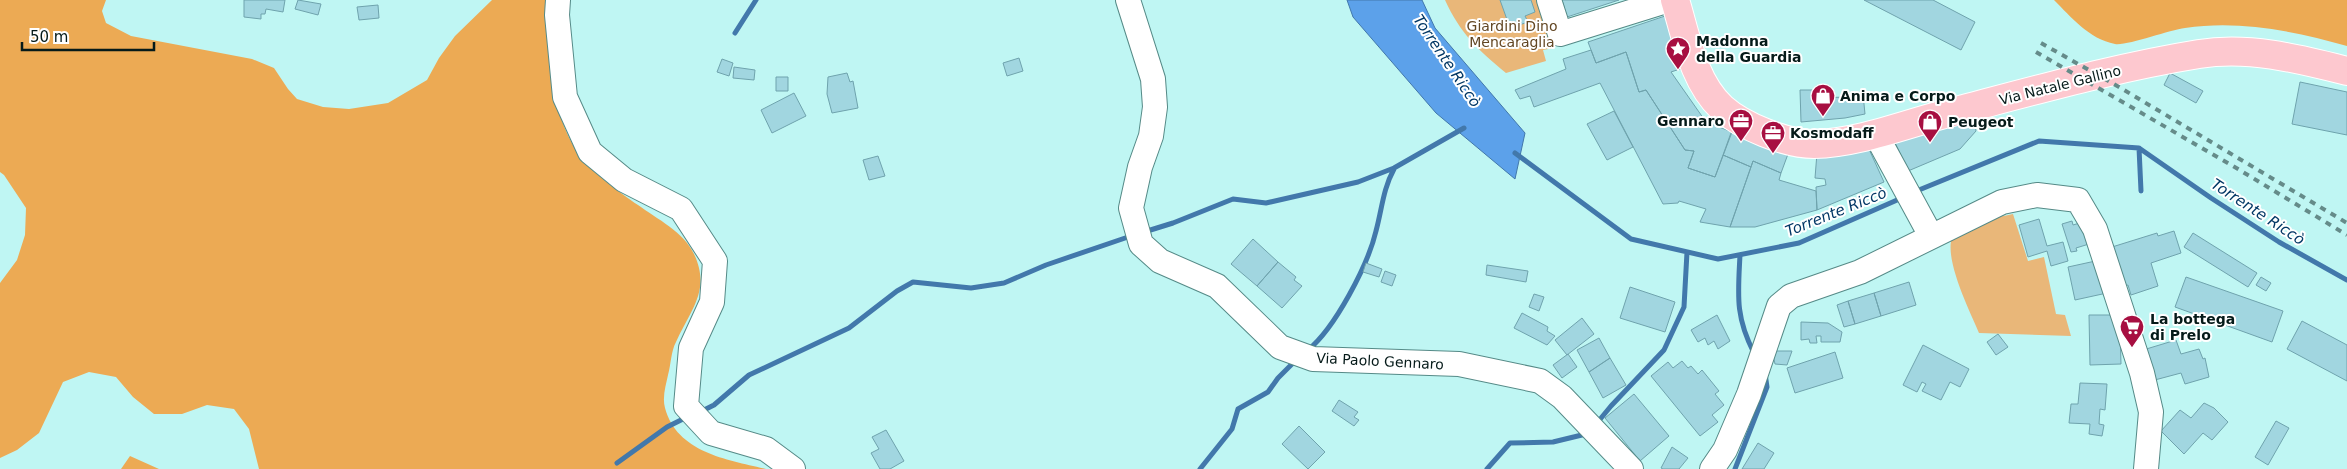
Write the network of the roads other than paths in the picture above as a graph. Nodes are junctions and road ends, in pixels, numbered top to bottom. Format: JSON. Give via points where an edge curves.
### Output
{"nodes":[{"id":1,"x":558,"y":0,"type":"edge"},
{"id":2,"x":1128,"y":0,"type":"edge"},
{"id":3,"x":1549,"y":0,"type":"edge"},
{"id":4,"x":1669,"y":0,"type":"edge"},
{"id":5,"x":1675,"y":0,"type":"edge"},
{"id":6,"x":2347,"y":71,"type":"edge"},
{"id":7,"x":1875,"y":133,"type":"junction"},
{"id":8,"x":1929,"y":231,"type":"junction"},
{"id":9,"x":792,"y":469,"type":"edge"},
{"id":10,"x":1631,"y":469,"type":"edge"},
{"id":11,"x":1712,"y":469,"type":"edge"},
{"id":12,"x":2146,"y":469,"type":"edge"}],
"edges":[{"from":1,"to":9,"type":"street","via":[[565,97],[590,152],[624,180],[681,210],[715,261],[712,302],[691,348],[686,406],[710,433],[766,449]]},
{"from":2,"to":10,"type":"street","name":"Via Paolo Gennaro","via":[[1153,79],[1155,107],[1151,136],[1131,208],[1141,244],[1160,261],[1217,286],[1280,347],[1313,359],[1459,364],[1540,381],[1562,397]]},
{"from":3,"to":4,"type":"street","via":[[1560,34]]},
{"from":5,"to":7,"type":"main road","name":"Via Natale Gallino","via":[[1697,72],[1722,108],[1760,130],[1792,141],[1812,144],[1834,142]]},
{"from":6,"to":7,"type":"main road","name":"Via Natale Gallino","via":[[2266,54],[2228,51],[2200,54],[2074,80]]},
{"from":7,"to":8,"type":"street"},
{"from":8,"to":11,"type":"street","via":[[1860,272],[1791,296],[1779,306],[1749,394],[1725,450]]},
{"from":8,"to":12,"type":"street","via":[[2002,202],[2037,195],[2078,200],[2095,229],[2142,373],[2151,412]]}]}
